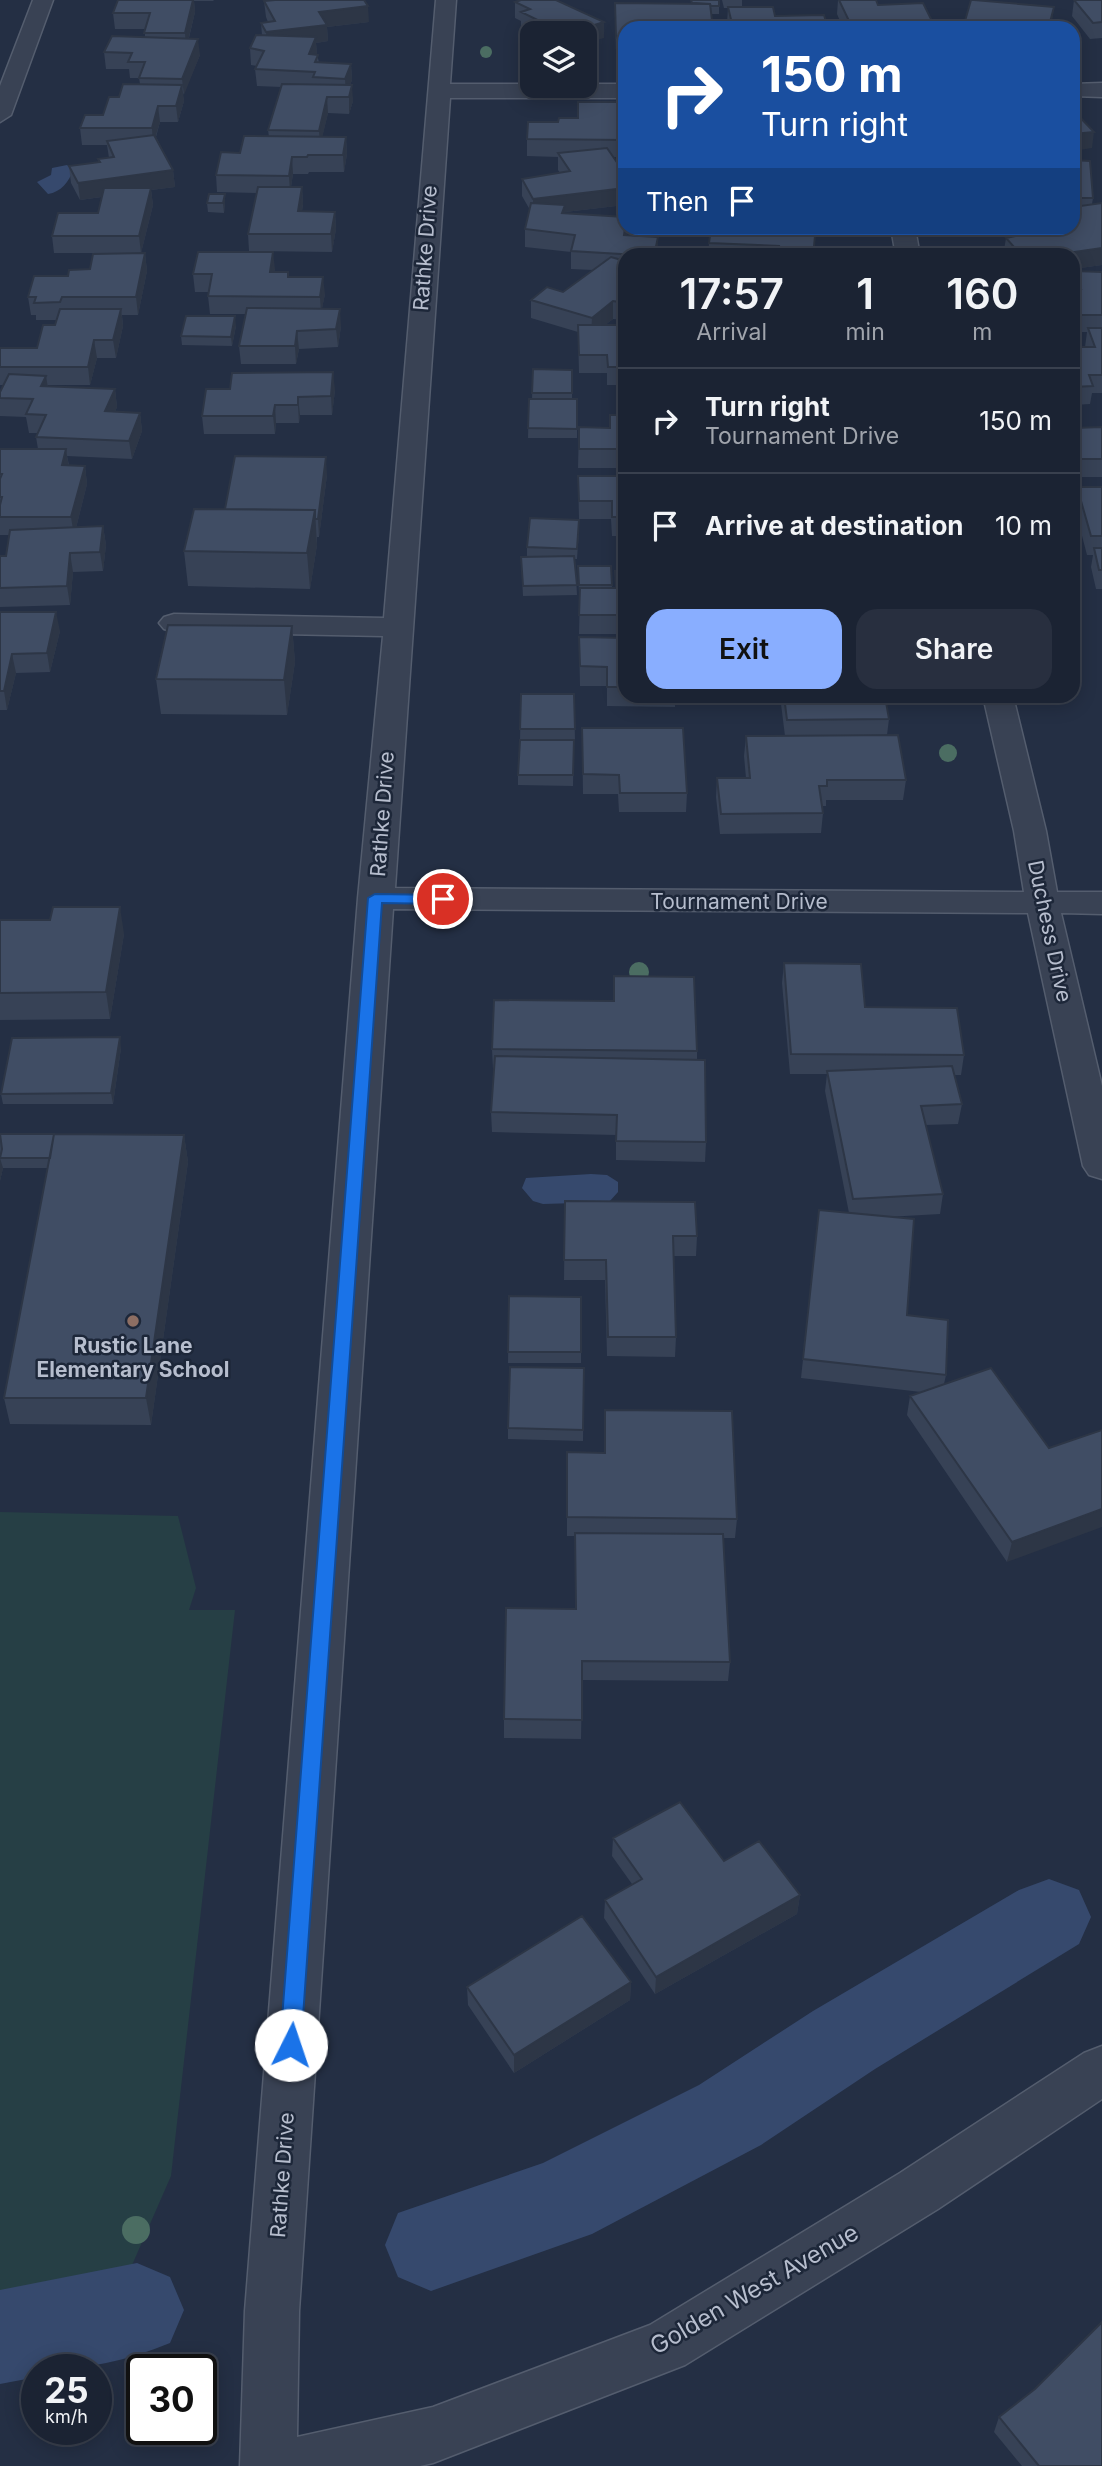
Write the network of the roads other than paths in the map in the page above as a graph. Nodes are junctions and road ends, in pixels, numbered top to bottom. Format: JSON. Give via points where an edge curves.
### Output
{"nodes":[{"id":1,"x":43,"y":0,"type":"edge"},
{"id":2,"x":446,"y":0,"type":"edge"},
{"id":3,"x":1080,"y":90,"type":"edge"},
{"id":4,"x":1102,"y":90,"type":"edge"},
{"id":5,"x":437,"y":91,"type":"junction"},
{"id":6,"x":618,"y":91,"type":"edge"},
{"id":7,"x":0,"y":115,"type":"edge"},
{"id":8,"x":174,"y":622,"type":"edge"},
{"id":9,"x":396,"y":627,"type":"junction"},
{"id":10,"x":1000,"y":703,"type":"edge"},
{"id":11,"x":375,"y":898,"type":"junction"},
{"id":12,"x":1042,"y":902,"type":"junction"},
{"id":13,"x":1102,"y":903,"type":"edge"},
{"id":14,"x":1102,"y":1166,"type":"edge"},
{"id":15,"x":1102,"y":2070,"type":"edge"},
{"id":16,"x":268,"y":2466,"type":"edge"},
{"id":17,"x":294,"y":2466,"type":"edge"}],
"edges":[{"from":1,"to":7,"type":"street"},
{"from":2,"to":5,"type":"street","name":"Rathke Drive"},
{"from":3,"to":4,"type":"street"},
{"from":5,"to":6,"type":"street"},
{"from":5,"to":9,"type":"street","name":"Rathke Drive"},
{"from":8,"to":9,"type":"street"},
{"from":9,"to":11,"type":"street","name":"Rathke Drive"},
{"from":10,"to":12,"type":"street","name":"Duchess Drive"},
{"from":11,"to":12,"type":"street","name":"Tournament Drive"},
{"from":11,"to":16,"type":"street","name":"Rathke Drive","via":[[272,2311]]},
{"from":12,"to":13,"type":"street","name":"Tournament Drive"},
{"from":12,"to":14,"type":"street","name":"Duchess Drive"},
{"from":15,"to":17,"type":"street","name":"Golden West Avenue","via":[[919,2191],[666,2346],[433,2435]]}]}
